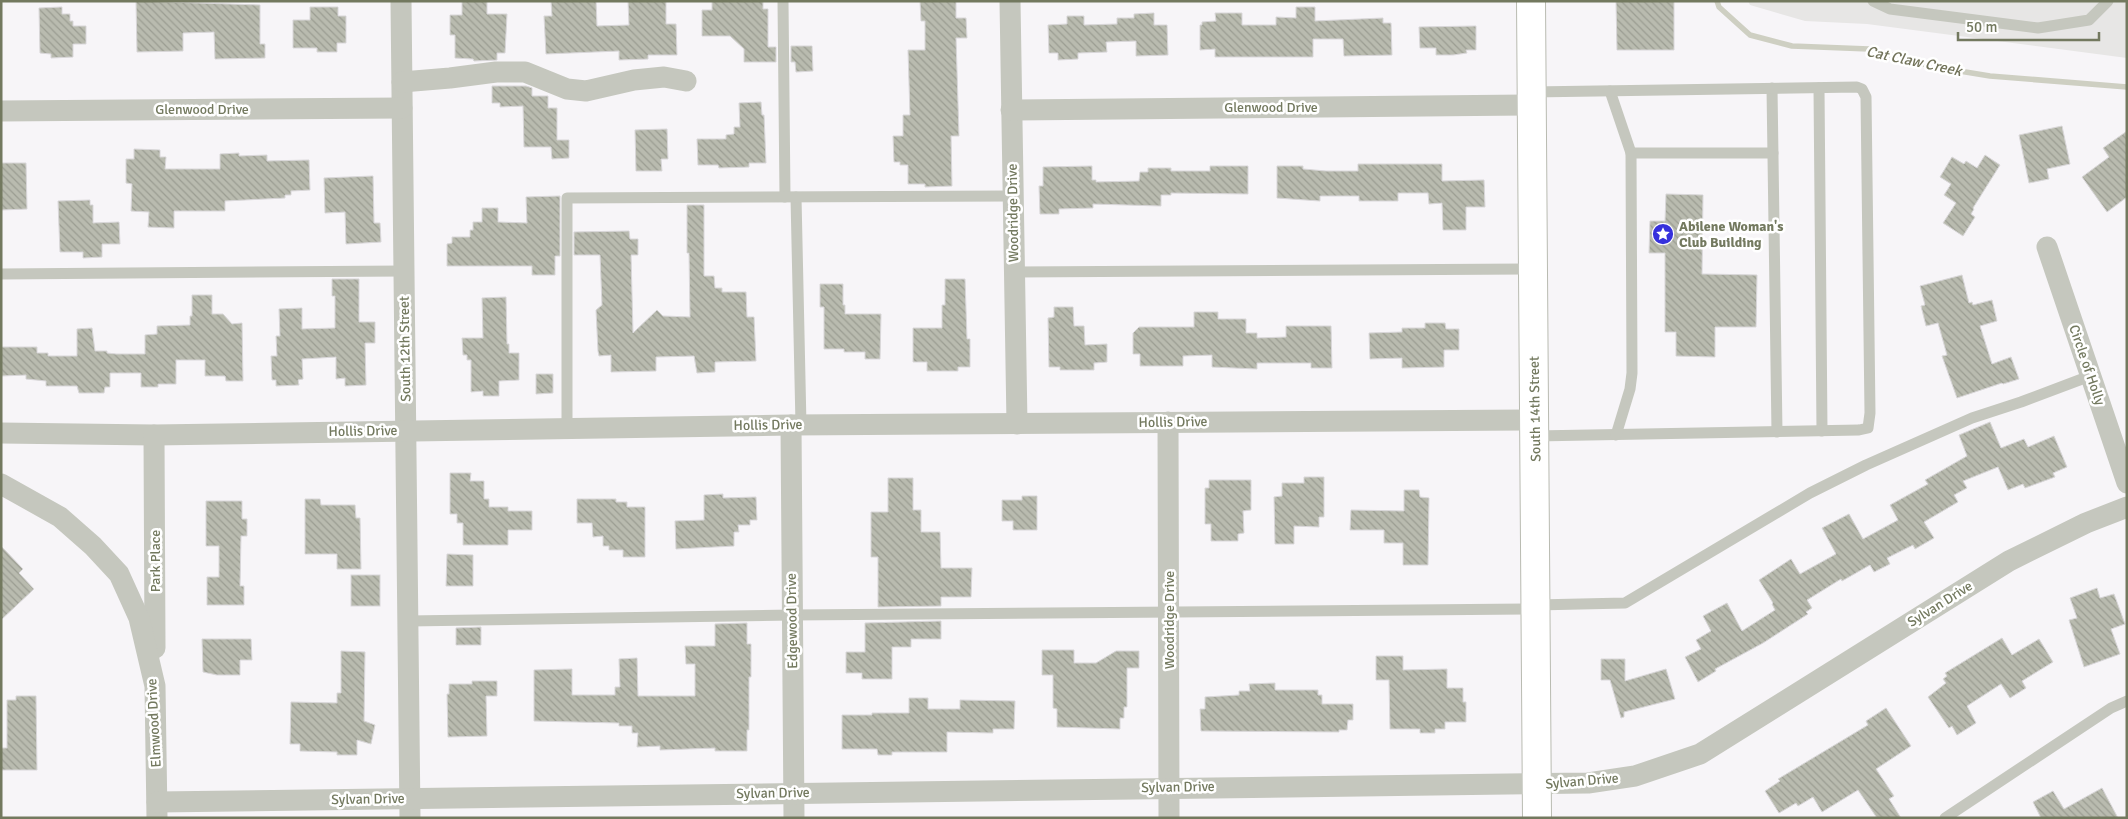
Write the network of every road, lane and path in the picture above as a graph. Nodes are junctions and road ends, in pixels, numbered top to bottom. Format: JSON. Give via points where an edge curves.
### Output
{"nodes":[{"id":1,"x":401,"y":1,"type":"edge"},
{"id":2,"x":783,"y":1,"type":"edge"},
{"id":3,"x":1010,"y":1,"type":"edge"},
{"id":4,"x":1531,"y":1,"type":"edge"},
{"id":5,"x":1873,"y":1,"type":"edge"},
{"id":6,"x":2108,"y":1,"type":"edge"},
{"id":7,"x":686,"y":81,"type":"dead end"},
{"id":8,"x":402,"y":82,"type":"junction"},
{"id":9,"x":1772,"y":88,"type":"junction"},
{"id":10,"x":1820,"y":88,"type":"junction"},
{"id":11,"x":1610,"y":91,"type":"junction"},
{"id":12,"x":1531,"y":99,"type":"junction"},
{"id":13,"x":402,"y":108,"type":"junction"},
{"id":14,"x":1011,"y":110,"type":"junction"},
{"id":15,"x":1,"y":111,"type":"edge"},
{"id":16,"x":1773,"y":153,"type":"junction"},
{"id":17,"x":1631,"y":154,"type":"junction"},
{"id":18,"x":1012,"y":196,"type":"junction"},
{"id":19,"x":791,"y":197,"type":"junction"},
{"id":20,"x":2047,"y":246,"type":"dead end"},
{"id":21,"x":1533,"y":269,"type":"junction"},
{"id":22,"x":404,"y":271,"type":"junction"},
{"id":23,"x":1014,"y":272,"type":"junction"},
{"id":24,"x":1,"y":274,"type":"edge"},
{"id":25,"x":2090,"y":376,"type":"junction"},
{"id":26,"x":1168,"y":422,"type":"junction"},
{"id":27,"x":1016,"y":424,"type":"junction"},
{"id":28,"x":796,"y":425,"type":"junction"},
{"id":29,"x":567,"y":428,"type":"junction"},
{"id":30,"x":1535,"y":428,"type":"junction"},
{"id":31,"x":407,"y":430,"type":"junction"},
{"id":32,"x":1822,"y":431,"type":"junction"},
{"id":33,"x":1777,"y":432,"type":"junction"},
{"id":34,"x":1,"y":433,"type":"edge"},
{"id":35,"x":154,"y":435,"type":"junction"},
{"id":36,"x":1616,"y":435,"type":"junction"},
{"id":37,"x":2127,"y":483,"type":"edge"},
{"id":38,"x":1,"y":484,"type":"edge"},
{"id":39,"x":2127,"y":507,"type":"edge"},
{"id":40,"x":1536,"y":607,"type":"junction"},
{"id":41,"x":1169,"y":613,"type":"junction"},
{"id":42,"x":792,"y":615,"type":"junction"},
{"id":43,"x":408,"y":621,"type":"junction"},
{"id":44,"x":155,"y":686,"type":"junction"},
{"id":45,"x":2127,"y":701,"type":"edge"},
{"id":46,"x":1538,"y":784,"type":"junction"},
{"id":47,"x":1169,"y":787,"type":"junction"},
{"id":48,"x":794,"y":793,"type":"junction"},
{"id":49,"x":410,"y":808,"type":"edge"},
{"id":50,"x":157,"y":810,"type":"edge"},
{"id":51,"x":794,"y":818,"type":"edge"},
{"id":52,"x":1169,"y":818,"type":"edge"},
{"id":53,"x":1538,"y":818,"type":"edge"},
{"id":54,"x":1945,"y":818,"type":"edge"}],
"edges":[{"from":1,"to":8,"type":"street","name":"South 12th Street"},
{"from":2,"to":19,"type":"lane"},
{"from":3,"to":14,"type":"street","name":"Woodridge Drive"},
{"from":4,"to":12,"type":"main road","name":"South 14th Street"},
{"from":5,"to":6,"type":"lane","via":[[1890,9],[2038,28],[2089,20]]},
{"from":7,"to":8,"type":"street","via":[[664,77],[634,80],[586,91],[567,88],[525,72],[496,72]]},
{"from":8,"to":13,"type":"street","name":"South 12th Street"},
{"from":9,"to":10,"type":"lane"},
{"from":9,"to":11,"type":"lane"},
{"from":9,"to":16,"type":"lane"},
{"from":10,"to":32,"type":"lane"},
{"from":10,"to":32,"type":"lane","via":[[1857,87],[1865,92],[1870,413],[1868,428],[1863,430]]},
{"from":11,"to":12,"type":"lane"},
{"from":11,"to":17,"type":"lane"},
{"from":12,"to":14,"type":"street","name":"Glenwood Drive"},
{"from":12,"to":21,"type":"main road","name":"South 14th Street"},
{"from":13,"to":15,"type":"street","name":"Glenwood Drive"},
{"from":13,"to":22,"type":"street","name":"South 12th Street"},
{"from":14,"to":18,"type":"street","name":"Woodridge Drive"},
{"from":16,"to":17,"type":"lane"},
{"from":16,"to":33,"type":"lane"},
{"from":17,"to":36,"type":"lane","via":[[1632,373]]},
{"from":18,"to":19,"type":"lane"},
{"from":18,"to":23,"type":"street","name":"Woodridge Drive"},
{"from":19,"to":28,"type":"lane"},
{"from":19,"to":29,"type":"lane","via":[[568,198]]},
{"from":20,"to":25,"type":"street","name":"Circle of Holly"},
{"from":21,"to":23,"type":"lane"},
{"from":21,"to":30,"type":"main road","name":"South 14th Street"},
{"from":22,"to":24,"type":"lane"},
{"from":22,"to":31,"type":"street","name":"South 12th Street"},
{"from":23,"to":27,"type":"street","name":"Woodridge Drive"},
{"from":25,"to":37,"type":"street","name":"Circle of Holly"},
{"from":25,"to":40,"type":"lane","via":[[1972,418],[1858,468],[1625,603]]},
{"from":26,"to":27,"type":"street","name":"Hollis Drive"},
{"from":26,"to":30,"type":"street","name":"Hollis Drive"},
{"from":26,"to":41,"type":"street","name":"Woodridge Drive"},
{"from":27,"to":28,"type":"street","name":"Hollis Drive"},
{"from":28,"to":29,"type":"street","name":"Hollis Drive"},
{"from":28,"to":42,"type":"street","name":"Edgewood Drive"},
{"from":29,"to":31,"type":"street","name":"Hollis Drive"},
{"from":30,"to":36,"type":"lane"},
{"from":30,"to":40,"type":"main road","name":"South 14th Street"},
{"from":31,"to":35,"type":"street","name":"Hollis Drive"},
{"from":31,"to":43,"type":"street","name":"South 12th Street"},
{"from":32,"to":33,"type":"lane"},
{"from":33,"to":36,"type":"lane"},
{"from":34,"to":35,"type":"street","name":"Hollis Drive"},
{"from":35,"to":44,"type":"street","name":"Park Place"},
{"from":38,"to":44,"type":"street","name":"Elmwood Drive","via":[[60,517],[94,546],[119,574],[139,618]]},
{"from":39,"to":46,"type":"street","name":"Sylvan Drive","via":[[2086,523],[2009,561],[1700,754],[1634,776],[1588,783]]},
{"from":40,"to":41,"type":"lane"},
{"from":40,"to":46,"type":"main road","name":"South 14th Street"},
{"from":41,"to":42,"type":"lane"},
{"from":41,"to":47,"type":"street","name":"Woodridge Drive"},
{"from":42,"to":43,"type":"lane"},
{"from":42,"to":48,"type":"street","name":"Edgewood Drive"},
{"from":43,"to":49,"type":"street","name":"South 12th Street"},
{"from":44,"to":50,"type":"street","name":"Elmwood Drive"},
{"from":45,"to":54,"type":"lane","via":[[2111,708]]},
{"from":46,"to":47,"type":"street","name":"Sylvan Drive"},
{"from":46,"to":53,"type":"main road","name":"South 14th Street"},
{"from":47,"to":48,"type":"street","name":"Sylvan Drive"},
{"from":47,"to":52,"type":"street","name":"Woodridge Drive"},
{"from":48,"to":49,"type":"street","name":"Sylvan Drive"},
{"from":48,"to":51,"type":"street","name":"Edgewood Drive"},
{"from":49,"to":50,"type":"street","name":"Sylvan Drive"}]}
